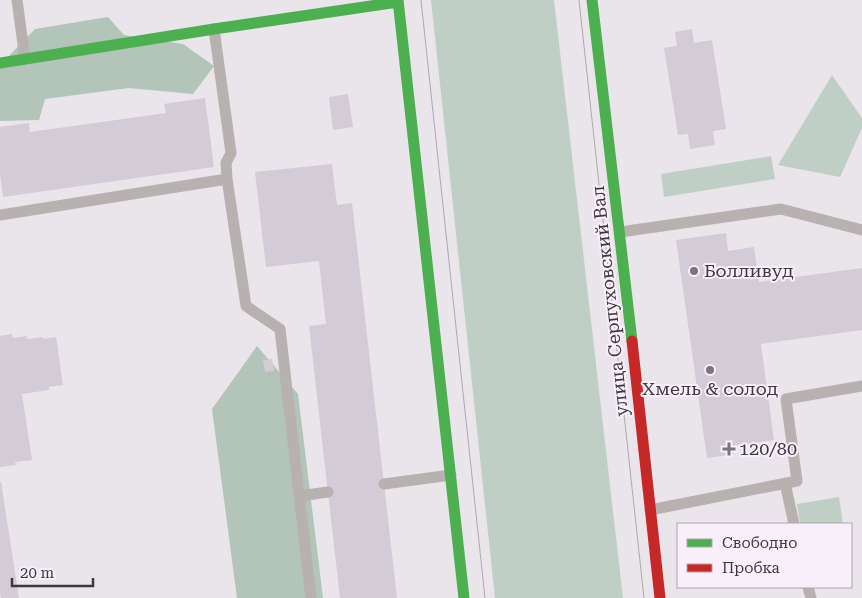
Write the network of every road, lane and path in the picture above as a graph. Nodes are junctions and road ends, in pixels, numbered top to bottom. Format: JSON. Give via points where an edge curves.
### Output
{"nodes":[{"id":1,"x":17,"y":0,"type":"edge"},
{"id":2,"x":592,"y":0,"type":"edge"},
{"id":3,"x":398,"y":1,"type":"edge"},
{"id":4,"x":214,"y":29,"type":"junction"},
{"id":5,"x":25,"y":59,"type":"junction"},
{"id":6,"x":0,"y":63,"type":"edge"},
{"id":7,"x":228,"y":179,"type":"junction"},
{"id":8,"x":0,"y":215,"type":"edge"},
{"id":9,"x":862,"y":230,"type":"edge"},
{"id":10,"x":620,"y":232,"type":"junction"},
{"id":11,"x":862,"y":386,"type":"edge"},
{"id":12,"x":451,"y":476,"type":"junction"},
{"id":13,"x":785,"y":483,"type":"junction"},
{"id":14,"x":384,"y":484,"type":"dead end"},
{"id":15,"x":328,"y":492,"type":"dead end"},
{"id":16,"x":299,"y":496,"type":"junction"},
{"id":17,"x":650,"y":510,"type":"junction"},
{"id":18,"x":794,"y":523,"type":"edge"},
{"id":19,"x":311,"y":598,"type":"edge"},
{"id":20,"x":464,"y":598,"type":"edge"},
{"id":21,"x":660,"y":598,"type":"edge"}],
"edges":[{"from":1,"to":5,"type":"lane"},
{"from":2,"to":10,"type":"main road","name":"улица Серпуховский Вал"},
{"from":3,"to":4,"type":"main road"},
{"from":3,"to":12,"type":"main road"},
{"from":4,"to":5,"type":"main road"},
{"from":4,"to":7,"type":"lane","via":[[231,153],[226,163]]},
{"from":5,"to":6,"type":"main road"},
{"from":7,"to":8,"type":"lane"},
{"from":7,"to":16,"type":"lane","via":[[246,306],[280,329]]},
{"from":9,"to":10,"type":"lane","via":[[781,209]]},
{"from":10,"to":17,"type":"main road","name":"улица Серпуховский Вал"},
{"from":11,"to":13,"type":"lane","via":[[786,399],[797,481]]},
{"from":12,"to":14,"type":"lane"},
{"from":12,"to":20,"type":"main road"},
{"from":13,"to":17,"type":"lane"},
{"from":13,"to":18,"type":"lane"},
{"from":15,"to":16,"type":"lane"},
{"from":16,"to":19,"type":"lane"},
{"from":17,"to":21,"type":"main road","name":"улица Серпуховский Вал"}]}
